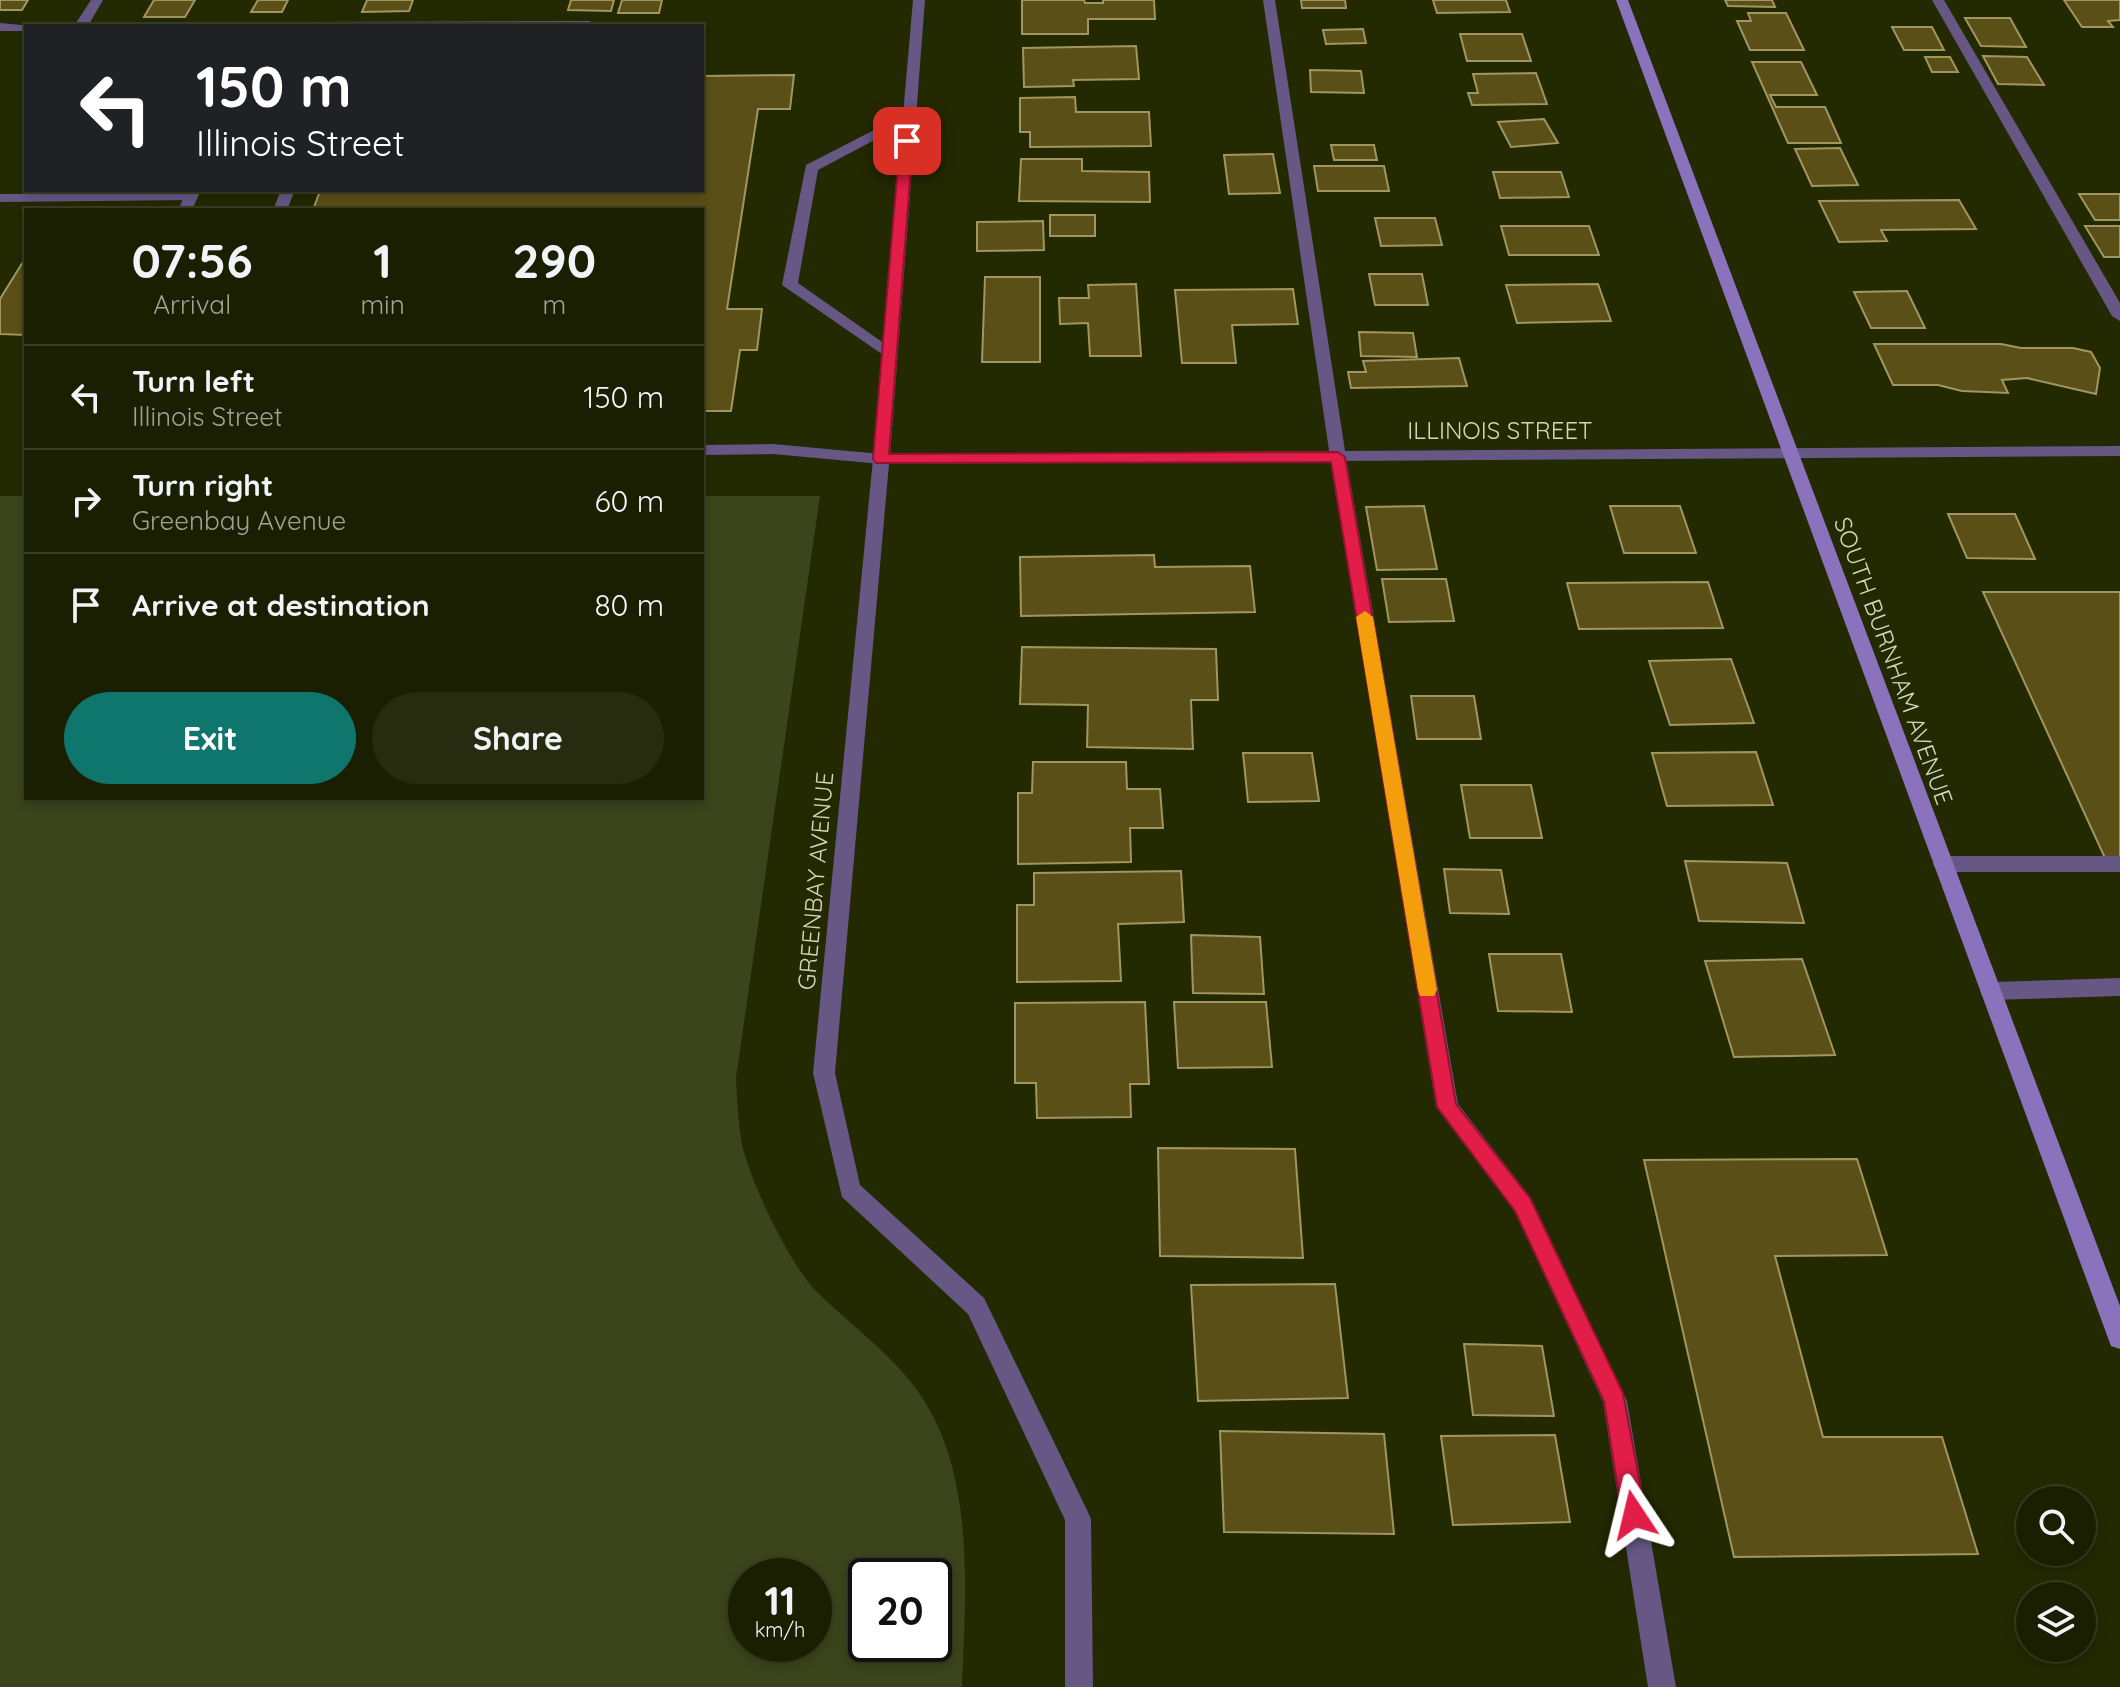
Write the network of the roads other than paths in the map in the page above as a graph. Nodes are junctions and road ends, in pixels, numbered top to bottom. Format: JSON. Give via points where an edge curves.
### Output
{"nodes":[{"id":1,"x":97,"y":0,"type":"edge"},
{"id":2,"x":919,"y":0,"type":"edge"},
{"id":3,"x":1269,"y":0,"type":"edge"},
{"id":4,"x":1622,"y":0,"type":"edge"},
{"id":5,"x":1938,"y":0,"type":"edge"},
{"id":6,"x":82,"y":24,"type":"edge"},
{"id":7,"x":0,"y":27,"type":"edge"},
{"id":8,"x":24,"y":27,"type":"edge"},
{"id":9,"x":909,"y":116,"type":"junction"},
{"id":10,"x":0,"y":198,"type":"edge"},
{"id":11,"x":190,"y":199,"type":"edge"},
{"id":12,"x":2120,"y":316,"type":"edge"},
{"id":13,"x":889,"y":354,"type":"junction"},
{"id":14,"x":704,"y":450,"type":"edge"},
{"id":15,"x":2120,"y":451,"type":"edge"},
{"id":16,"x":1790,"y":453,"type":"junction"},
{"id":17,"x":1338,"y":457,"type":"junction"},
{"id":18,"x":881,"y":459,"type":"junction"},
{"id":19,"x":1943,"y":864,"type":"junction"},
{"id":20,"x":2120,"y":864,"type":"edge"},
{"id":21,"x":2120,"y":987,"type":"edge"},
{"id":22,"x":1991,"y":991,"type":"junction"},
{"id":23,"x":2120,"y":1338,"type":"edge"},
{"id":24,"x":1079,"y":1687,"type":"edge"},
{"id":25,"x":1662,"y":1687,"type":"edge"}],
"edges":[{"from":1,"to":6,"type":"street"},
{"from":2,"to":9,"type":"street","name":"GREENBAY AVENUE"},
{"from":3,"to":17,"type":"street"},
{"from":4,"to":16,"type":"main road","name":"SOUTH BURNHAM AVENUE"},
{"from":5,"to":12,"type":"street"},
{"from":7,"to":8,"type":"street"},
{"from":9,"to":13,"type":"street","name":"GREENBAY AVENUE"},
{"from":9,"to":13,"type":"street","via":[[811,168],[790,285]]},
{"from":10,"to":11,"type":"street"},
{"from":13,"to":18,"type":"street","name":"GREENBAY AVENUE"},
{"from":14,"to":18,"type":"street","name":"ILLINOIS STREET","via":[[773,449]]},
{"from":15,"to":16,"type":"street","name":"ILLINOIS STREET"},
{"from":16,"to":17,"type":"street","name":"ILLINOIS STREET"},
{"from":16,"to":19,"type":"main road","name":"SOUTH BURNHAM AVENUE"},
{"from":17,"to":18,"type":"street","name":"ILLINOIS STREET"},
{"from":17,"to":25,"type":"street","via":[[1447,1107],[1523,1205],[1615,1401]]},
{"from":18,"to":24,"type":"street","name":"GREENBAY AVENUE","via":[[824,1073],[850,1190],[976,1306],[1078,1519]]},
{"from":19,"to":20,"type":"street"},
{"from":19,"to":22,"type":"main road","name":"SOUTH BURNHAM AVENUE"},
{"from":21,"to":22,"type":"street"},
{"from":22,"to":23,"type":"main road","name":"SOUTH BURNHAM AVENUE"}]}
